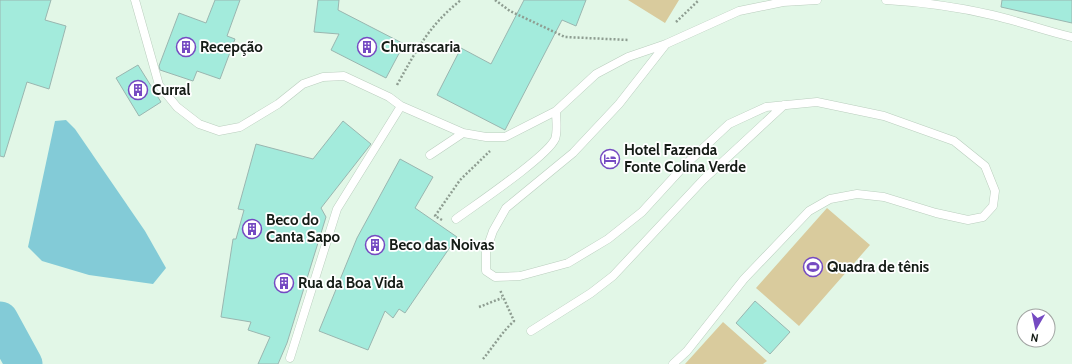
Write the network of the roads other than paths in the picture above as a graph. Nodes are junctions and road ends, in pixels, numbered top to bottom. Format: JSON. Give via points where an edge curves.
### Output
{"nodes":[{"id":1,"x":135,"y":0,"type":"edge"},
{"id":2,"x":817,"y":0,"type":"edge"},
{"id":3,"x":886,"y":0,"type":"edge"},
{"id":4,"x":1072,"y":37,"type":"edge"},
{"id":5,"x":666,"y":44,"type":"junction"},
{"id":6,"x":784,"y":105,"type":"junction"},
{"id":7,"x":401,"y":106,"type":"junction"},
{"id":8,"x":556,"y":112,"type":"junction"},
{"id":9,"x":463,"y":133,"type":"junction"},
{"id":10,"x":430,"y":155,"type":"dead end"},
{"id":11,"x":456,"y":219,"type":"dead end"},
{"id":12,"x":531,"y":331,"type":"dead end"},
{"id":13,"x":290,"y":358,"type":"dead end"},
{"id":14,"x":673,"y":364,"type":"edge"}],
"edges":[{"from":1,"to":7,"type":"lane","via":[[159,85],[177,107],[199,124],[219,131],[240,127],[278,104],[304,84],[323,77],[344,76],[390,97]]},
{"from":2,"to":5,"type":"lane","via":[[783,2],[739,11]]},
{"from":3,"to":4,"type":"lane","via":[[913,1],[992,15]]},
{"from":5,"to":6,"type":"lane","via":[[619,104],[573,153],[506,208],[493,231],[486,251],[486,270],[495,277],[520,276],[568,263],[608,239],[642,212],[685,165],[729,124],[766,107]]},
{"from":5,"to":8,"type":"lane","via":[[628,57],[596,74]]},
{"from":6,"to":12,"type":"lane","via":[[703,180],[613,276]]},
{"from":6,"to":14,"type":"lane","via":[[817,102],[884,116],[954,141],[985,166],[995,191],[994,206],[983,217],[968,220],[884,197],[857,194],[830,199],[809,211],[744,279],[687,351]]},
{"from":7,"to":9,"type":"lane"},
{"from":7,"to":13,"type":"lane","via":[[337,209]]},
{"from":8,"to":9,"type":"lane","via":[[505,137]]},
{"from":8,"to":11,"type":"lane","via":[[557,129],[553,143],[531,164]]},
{"from":9,"to":10,"type":"lane"}]}
